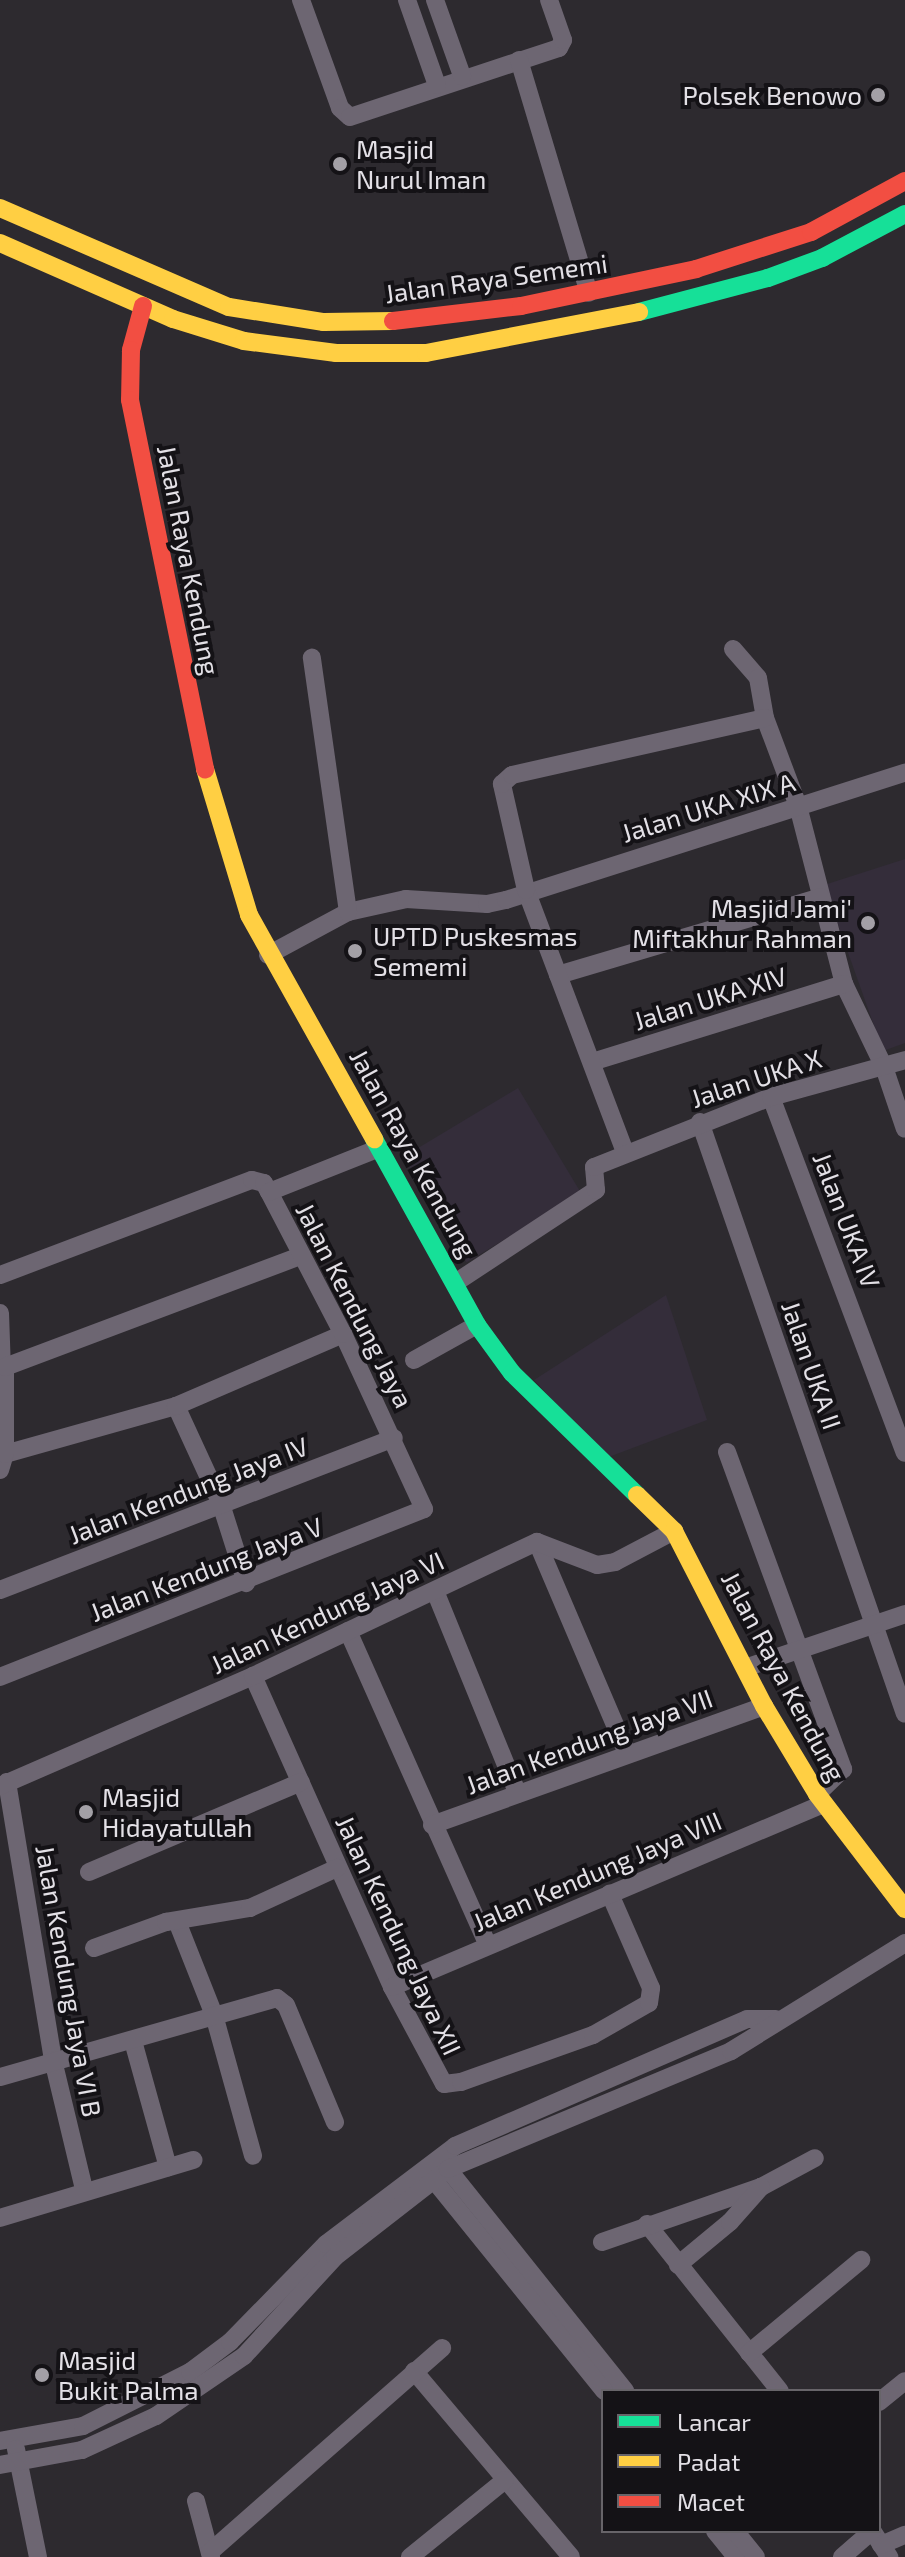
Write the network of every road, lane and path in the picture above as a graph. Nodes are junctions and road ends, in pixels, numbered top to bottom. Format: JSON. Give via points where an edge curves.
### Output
{"nodes":[{"id":1,"x":301,"y":0,"type":"edge"},
{"id":2,"x":407,"y":0,"type":"edge"},
{"id":3,"x":435,"y":0,"type":"edge"},
{"id":4,"x":549,"y":0,"type":"edge"},
{"id":5,"x":519,"y":60,"type":"junction"},
{"id":6,"x":462,"y":76,"type":"junction"},
{"id":7,"x":437,"y":85,"type":"junction"},
{"id":8,"x":905,"y":181,"type":"edge"},
{"id":9,"x":0,"y":208,"type":"edge"},
{"id":10,"x":905,"y":214,"type":"edge"},
{"id":11,"x":0,"y":243,"type":"edge"},
{"id":12,"x":696,"y":269,"type":"junction"},
{"id":13,"x":589,"y":293,"type":"junction"},
{"id":14,"x":703,"y":295,"type":"junction"},
{"id":15,"x":143,"y":306,"type":"junction"},
{"id":16,"x":733,"y":649,"type":"dead end"},
{"id":17,"x":312,"y":658,"type":"dead end"},
{"id":18,"x":765,"y":718,"type":"junction"},
{"id":19,"x":905,"y":773,"type":"edge"},
{"id":20,"x":798,"y":806,"type":"junction"},
{"id":21,"x":526,"y":890,"type":"junction"},
{"id":22,"x":821,"y":897,"type":"junction"},
{"id":23,"x":348,"y":912,"type":"junction"},
{"id":24,"x":268,"y":955,"type":"junction"},
{"id":25,"x":558,"y":975,"type":"junction"},
{"id":26,"x":844,"y":984,"type":"junction"},
{"id":27,"x":905,"y":1060,"type":"edge"},
{"id":28,"x":592,"y":1062,"type":"junction"},
{"id":29,"x":884,"y":1067,"type":"junction"},
{"id":30,"x":771,"y":1097,"type":"junction"},
{"id":31,"x":700,"y":1122,"type":"junction"},
{"id":32,"x":905,"y":1129,"type":"edge"},
{"id":33,"x":377,"y":1149,"type":"junction"},
{"id":34,"x":625,"y":1152,"type":"junction"},
{"id":35,"x":269,"y":1192,"type":"junction"},
{"id":36,"x":300,"y":1256,"type":"junction"},
{"id":37,"x":0,"y":1275,"type":"edge"},
{"id":38,"x":455,"y":1283,"type":"junction"},
{"id":39,"x":0,"y":1313,"type":"edge"},
{"id":40,"x":477,"y":1325,"type":"junction"},
{"id":41,"x":343,"y":1334,"type":"junction"},
{"id":42,"x":414,"y":1360,"type":"dead end"},
{"id":43,"x":2,"y":1369,"type":"edge"},
{"id":44,"x":176,"y":1406,"type":"junction"},
{"id":45,"x":394,"y":1438,"type":"junction"},
{"id":46,"x":727,"y":1452,"type":"dead end"},
{"id":47,"x":905,"y":1453,"type":"edge"},
{"id":48,"x":2,"y":1462,"type":"edge"},
{"id":49,"x":221,"y":1504,"type":"junction"},
{"id":50,"x":425,"y":1504,"type":"joint"},
{"id":51,"x":674,"y":1531,"type":"junction"},
{"id":52,"x":537,"y":1542,"type":"junction"},
{"id":53,"x":246,"y":1583,"type":"junction"},
{"id":54,"x":0,"y":1590,"type":"edge"},
{"id":55,"x":435,"y":1591,"type":"junction"},
{"id":56,"x":905,"y":1614,"type":"edge"},
{"id":57,"x":874,"y":1625,"type":"junction"},
{"id":58,"x":348,"y":1631,"type":"junction"},
{"id":59,"x":796,"y":1651,"type":"junction"},
{"id":60,"x":745,"y":1668,"type":"junction"},
{"id":61,"x":253,"y":1676,"type":"junction"},
{"id":62,"x":0,"y":1677,"type":"edge"},
{"id":63,"x":764,"y":1706,"type":"junction"},
{"id":64,"x":905,"y":1714,"type":"edge"},
{"id":65,"x":627,"y":1753,"type":"junction"},
{"id":66,"x":301,"y":1782,"type":"junction"},
{"id":67,"x":4,"y":1784,"type":"edge"},
{"id":68,"x":518,"y":1794,"type":"junction"},
{"id":69,"x":820,"y":1799,"type":"junction"},
{"id":70,"x":432,"y":1825,"type":"junction"},
{"id":71,"x":337,"y":1868,"type":"junction"},
{"id":72,"x":89,"y":1872,"type":"dead end"},
{"id":73,"x":610,"y":1894,"type":"junction"},
{"id":74,"x":905,"y":1909,"type":"edge"},
{"id":75,"x":178,"y":1924,"type":"junction"},
{"id":76,"x":905,"y":1943,"type":"edge"},
{"id":77,"x":488,"y":1945,"type":"junction"},
{"id":78,"x":94,"y":1948,"type":"dead end"},
{"id":79,"x":392,"y":1987,"type":"junction"},
{"id":80,"x":214,"y":2015,"type":"junction"},
{"id":81,"x":133,"y":2041,"type":"junction"},
{"id":82,"x":53,"y":2060,"type":"junction"},
{"id":83,"x":0,"y":2077,"type":"edge"},
{"id":84,"x":566,"y":2108,"type":"junction"},
{"id":85,"x":335,"y":2122,"type":"dead end"},
{"id":86,"x":253,"y":2156,"type":"dead end"},
{"id":87,"x":815,"y":2158,"type":"dead end"},
{"id":88,"x":193,"y":2160,"type":"dead end"},
{"id":89,"x":168,"y":2167,"type":"junction"},
{"id":90,"x":441,"y":2174,"type":"junction"},
{"id":91,"x":761,"y":2187,"type":"junction"},
{"id":92,"x":84,"y":2189,"type":"junction"},
{"id":93,"x":0,"y":2218,"type":"edge"},
{"id":94,"x":647,"y":2224,"type":"junction"},
{"id":95,"x":602,"y":2242,"type":"dead end"},
{"id":96,"x":861,"y":2260,"type":"dead end"},
{"id":97,"x":678,"y":2265,"type":"junction"},
{"id":98,"x":230,"y":2342,"type":"junction"},
{"id":99,"x":442,"y":2348,"type":"dead end"},
{"id":100,"x":749,"y":2353,"type":"junction"},
{"id":101,"x":244,"y":2356,"type":"junction"},
{"id":102,"x":414,"y":2371,"type":"junction"},
{"id":103,"x":905,"y":2381,"type":"edge"},
{"id":104,"x":602,"y":2389,"type":"edge"},
{"id":105,"x":623,"y":2389,"type":"edge"},
{"id":106,"x":778,"y":2389,"type":"edge"},
{"id":107,"x":881,"y":2400,"type":"edge"},
{"id":108,"x":7,"y":2440,"type":"edge"},
{"id":109,"x":7,"y":2463,"type":"edge"},
{"id":110,"x":505,"y":2480,"type":"junction"},
{"id":111,"x":196,"y":2501,"type":"dead end"},
{"id":112,"x":717,"y":2533,"type":"edge"},
{"id":113,"x":737,"y":2533,"type":"edge"},
{"id":114,"x":905,"y":2535,"type":"edge"},
{"id":115,"x":879,"y":2541,"type":"edge"},
{"id":116,"x":211,"y":2554,"type":"edge"},
{"id":117,"x":38,"y":2557,"type":"edge"},
{"id":118,"x":410,"y":2557,"type":"edge"},
{"id":119,"x":571,"y":2557,"type":"edge"},
{"id":120,"x":736,"y":2557,"type":"edge"},
{"id":121,"x":756,"y":2557,"type":"edge"},
{"id":122,"x":842,"y":2557,"type":"edge"}],
"edges":[{"from":1,"to":7,"type":"street","via":[[345,114]]},
{"from":2,"to":7,"type":"street"},
{"from":3,"to":6,"type":"street"},
{"from":4,"to":5,"type":"street","via":[[562,44]]},
{"from":5,"to":6,"type":"street"},
{"from":5,"to":13,"type":"street"},
{"from":6,"to":7,"type":"street"},
{"from":8,"to":12,"type":"main road","name":"Jalan Raya Sememi","via":[[811,232]]},
{"from":9,"to":13,"type":"main road","name":"Jalan Raya Sememi","via":[[186,293],[273,318],[403,321]]},
{"from":10,"to":14,"type":"main road","via":[[822,258]]},
{"from":11,"to":15,"type":"main road"},
{"from":12,"to":13,"type":"main road","name":"Jalan Raya Sememi"},
{"from":12,"to":14,"type":"main road"},
{"from":14,"to":15,"type":"main road","via":[[603,321],[426,353],[281,348],[244,341]]},
{"from":15,"to":24,"type":"main road","name":"Jalan Raya Kendung","via":[[131,350],[130,400],[212,806]]},
{"from":16,"to":18,"type":"street","via":[[758,678]]},
{"from":17,"to":23,"type":"street"},
{"from":18,"to":20,"type":"street"},
{"from":18,"to":21,"type":"street","via":[[505,780],[502,791]]},
{"from":19,"to":20,"type":"street","name":"Jalan UKA XIX A"},
{"from":20,"to":21,"type":"street","name":"Jalan UKA XIX A"},
{"from":20,"to":22,"type":"street"},
{"from":21,"to":23,"type":"street","name":"Jalan UKA XIX A","via":[[506,900],[406,899]]},
{"from":21,"to":25,"type":"street"},
{"from":22,"to":25,"type":"street"},
{"from":22,"to":26,"type":"street"},
{"from":23,"to":24,"type":"street","name":"Jalan UKA XIX A"},
{"from":24,"to":33,"type":"main road","name":"Jalan Raya Kendung","via":[[335,1060]]},
{"from":25,"to":28,"type":"street"},
{"from":26,"to":28,"type":"street","name":"Jalan UKA XIV"},
{"from":26,"to":29,"type":"street"},
{"from":27,"to":29,"type":"street","name":"Jalan UKA X"},
{"from":28,"to":34,"type":"street"},
{"from":29,"to":30,"type":"street","name":"Jalan UKA X"},
{"from":29,"to":32,"type":"street"},
{"from":30,"to":31,"type":"street","name":"Jalan UKA X"},
{"from":30,"to":47,"type":"street","name":"Jalan UKA IV"},
{"from":31,"to":34,"type":"street","name":"Jalan UKA X"},
{"from":31,"to":57,"type":"street","name":"Jalan UKA II"},
{"from":33,"to":35,"type":"street","name":"Jalan Kendung Jaya"},
{"from":33,"to":38,"type":"main road","name":"Jalan Raya Kendung"},
{"from":34,"to":38,"type":"street","name":"Jalan UKA X","via":[[594,1167],[596,1190]]},
{"from":35,"to":36,"type":"street","name":"Jalan Kendung Jaya"},
{"from":35,"to":37,"type":"street","via":[[264,1183],[252,1180]]},
{"from":36,"to":41,"type":"street","name":"Jalan Kendung Jaya"},
{"from":36,"to":43,"type":"street"},
{"from":38,"to":40,"type":"main road","name":"Jalan Raya Kendung"},
{"from":39,"to":43,"type":"street"},
{"from":40,"to":42,"type":"street"},
{"from":40,"to":51,"type":"main road","name":"Jalan Raya Kendung","via":[[512,1373]]},
{"from":41,"to":44,"type":"street"},
{"from":41,"to":45,"type":"street","name":"Jalan Kendung Jaya"},
{"from":43,"to":48,"type":"street"},
{"from":44,"to":48,"type":"street"},
{"from":44,"to":49,"type":"street"},
{"from":45,"to":49,"type":"street","name":"Jalan Kendung Jaya IV"},
{"from":45,"to":50,"type":"street","name":"Jalan Kendung Jaya"},
{"from":46,"to":59,"type":"street"},
{"from":49,"to":53,"type":"street"},
{"from":49,"to":54,"type":"street","name":"Jalan Kendung Jaya IV"},
{"from":50,"to":53,"type":"street","name":"Jalan Kendung Jaya V","via":[[421,1513]]},
{"from":51,"to":52,"type":"street","via":[[615,1562],[597,1565]]},
{"from":51,"to":60,"type":"main road","name":"Jalan Raya Kendung"},
{"from":52,"to":55,"type":"street","name":"Jalan Kendung Jaya VI"},
{"from":52,"to":65,"type":"street"},
{"from":53,"to":62,"type":"street","name":"Jalan Kendung Jaya V"},
{"from":55,"to":58,"type":"street","name":"Jalan Kendung Jaya VI"},
{"from":55,"to":68,"type":"street"},
{"from":56,"to":57,"type":"street"},
{"from":57,"to":59,"type":"street"},
{"from":57,"to":64,"type":"street","name":"Jalan UKA II"},
{"from":58,"to":61,"type":"street","name":"Jalan Kendung Jaya VI"},
{"from":58,"to":70,"type":"street"},
{"from":59,"to":60,"type":"street"},
{"from":59,"to":69,"type":"street","via":[[843,1769]]},
{"from":60,"to":63,"type":"main road","name":"Jalan Raya Kendung"},
{"from":61,"to":66,"type":"street","name":"Jalan Kendung Jaya XII"},
{"from":61,"to":67,"type":"street","name":"Jalan Kendung Jaya VI"},
{"from":63,"to":65,"type":"street","name":"Jalan Kendung Jaya VII"},
{"from":63,"to":69,"type":"main road","name":"Jalan Raya Kendung"},
{"from":65,"to":68,"type":"street","name":"Jalan Kendung Jaya VII"},
{"from":66,"to":71,"type":"street","name":"Jalan Kendung Jaya XII"},
{"from":66,"to":72,"type":"street"},
{"from":67,"to":82,"type":"street","name":"Jalan Kendung Jaya VI B"},
{"from":68,"to":70,"type":"street","name":"Jalan Kendung Jaya VII"},
{"from":69,"to":73,"type":"street","name":"Jalan Kendung Jaya VIII"},
{"from":69,"to":74,"type":"main road","name":"Jalan Raya Kendung"},
{"from":70,"to":77,"type":"street"},
{"from":71,"to":75,"type":"street","via":[[250,1908]]},
{"from":71,"to":79,"type":"street","name":"Jalan Kendung Jaya XII"},
{"from":73,"to":77,"type":"street","name":"Jalan Kendung Jaya VIII"},
{"from":73,"to":79,"type":"street","name":"Jalan Kendung Jaya XII","via":[[651,1988],[643,2009],[593,2035],[449,2084],[437,2079]]},
{"from":75,"to":78,"type":"street","via":[[166,1922]]},
{"from":75,"to":80,"type":"street"},
{"from":76,"to":84,"type":"street","via":[[731,2051]]},
{"from":77,"to":79,"type":"street","name":"Jalan Kendung Jaya VIII"},
{"from":80,"to":81,"type":"street"},
{"from":80,"to":85,"type":"street","via":[[281,2000]]},
{"from":80,"to":86,"type":"street"},
{"from":81,"to":82,"type":"street"},
{"from":81,"to":89,"type":"street"},
{"from":82,"to":83,"type":"street"},
{"from":82,"to":92,"type":"street","name":"Jalan Kendung Jaya VI B"},
{"from":84,"to":90,"type":"street"},
{"from":84,"to":98,"type":"street","via":[[426,2164],[326,2244]]},
{"from":87,"to":91,"type":"street"},
{"from":88,"to":89,"type":"street"},
{"from":89,"to":92,"type":"street"},
{"from":90,"to":101,"type":"street","via":[[335,2257]]},
{"from":90,"to":104,"type":"street"},
{"from":90,"to":105,"type":"street"},
{"from":91,"to":94,"type":"street"},
{"from":91,"to":97,"type":"street","via":[[730,2222]]},
{"from":92,"to":93,"type":"street"},
{"from":94,"to":95,"type":"street"},
{"from":94,"to":97,"type":"street"},
{"from":96,"to":100,"type":"street"},
{"from":97,"to":100,"type":"street"},
{"from":98,"to":101,"type":"street"},
{"from":98,"to":108,"type":"street","via":[[149,2397],[83,2426]]},
{"from":99,"to":102,"type":"street"},
{"from":100,"to":106,"type":"street"},
{"from":101,"to":109,"type":"street","via":[[156,2416],[82,2450]]},
{"from":102,"to":110,"type":"street"},
{"from":102,"to":116,"type":"street"},
{"from":103,"to":107,"type":"street"},
{"from":108,"to":109,"type":"street"},
{"from":109,"to":117,"type":"street"},
{"from":110,"to":118,"type":"street"},
{"from":110,"to":119,"type":"street"},
{"from":111,"to":116,"type":"street"},
{"from":112,"to":120,"type":"street"},
{"from":113,"to":121,"type":"street"},
{"from":114,"to":115,"type":"street"},
{"from":115,"to":122,"type":"street"}]}
